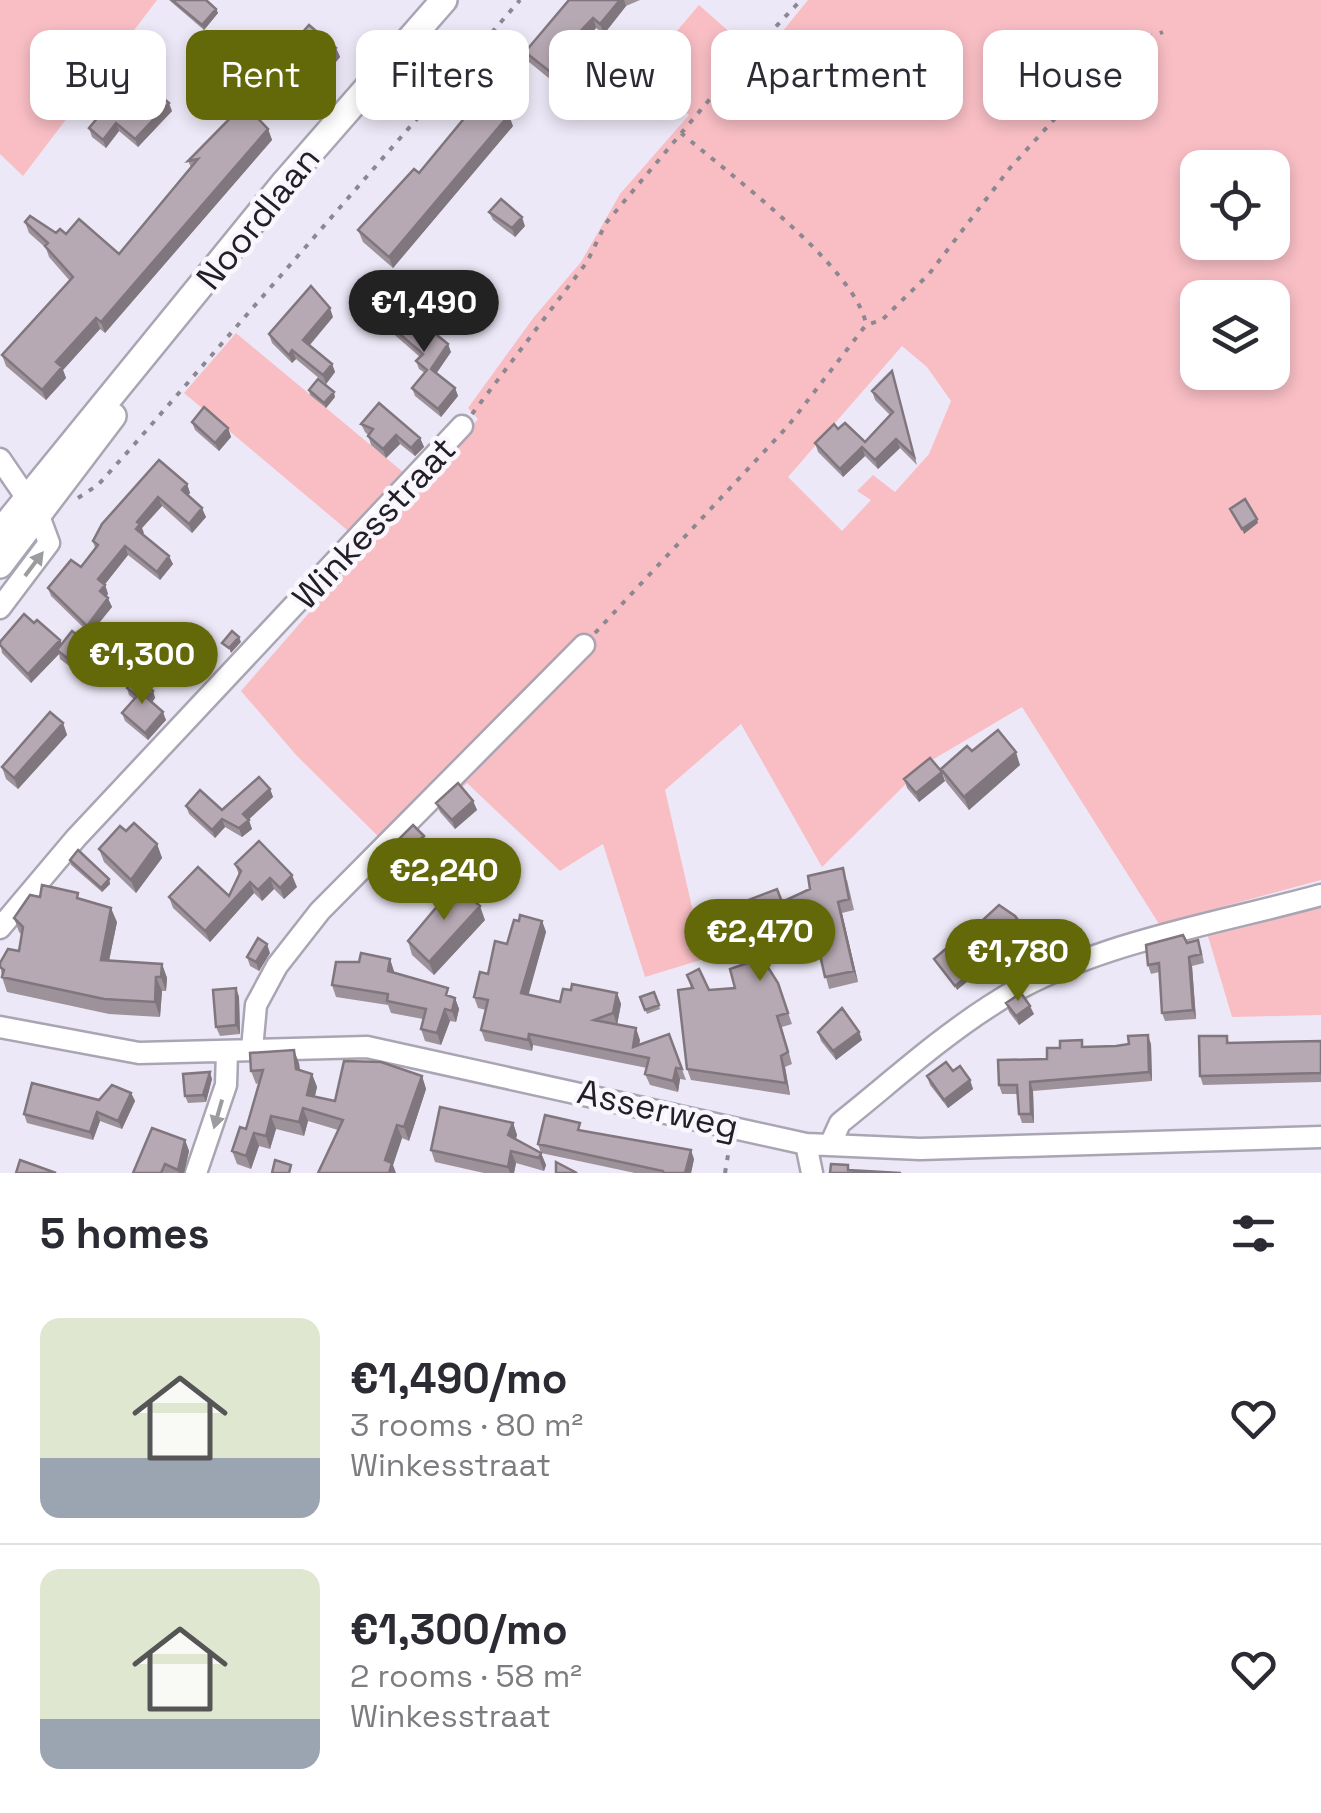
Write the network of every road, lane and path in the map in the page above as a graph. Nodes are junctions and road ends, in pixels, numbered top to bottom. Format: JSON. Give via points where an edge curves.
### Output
{"nodes":[{"id":1,"x":444,"y":0,"type":"edge"},
{"id":2,"x":520,"y":0,"type":"edge"},
{"id":3,"x":802,"y":0,"type":"edge"},
{"id":4,"x":1163,"y":32,"type":"dead end"},
{"id":5,"x":681,"y":133,"type":"junction"},
{"id":6,"x":866,"y":325,"type":"junction"},
{"id":7,"x":462,"y":426,"type":"joint"},
{"id":8,"x":0,"y":458,"type":"edge"},
{"id":9,"x":36,"y":515,"type":"junction"},
{"id":10,"x":0,"y":532,"type":"edge"},
{"id":11,"x":0,"y":565,"type":"edge"},
{"id":12,"x":0,"y":608,"type":"edge"},
{"id":13,"x":584,"y":646,"type":"joint"},
{"id":14,"x":1321,"y":895,"type":"edge"},
{"id":15,"x":0,"y":928,"type":"edge"},
{"id":16,"x":0,"y":1027,"type":"edge"},
{"id":17,"x":252,"y":1050,"type":"junction"},
{"id":18,"x":228,"y":1052,"type":"junction"},
{"id":19,"x":732,"y":1126,"type":"junction"},
{"id":20,"x":1321,"y":1137,"type":"edge"},
{"id":21,"x":806,"y":1144,"type":"junction"},
{"id":22,"x":830,"y":1145,"type":"junction"},
{"id":23,"x":196,"y":1173,"type":"edge"},
{"id":24,"x":724,"y":1173,"type":"edge"},
{"id":25,"x":812,"y":1173,"type":"edge"}],
"edges":[{"from":1,"to":9,"type":"main road","name":"Noordlaan","via":[[190,300]]},
{"from":2,"to":9,"type":"path","via":[[98,485]]},
{"from":3,"to":5,"type":"path"},
{"from":4,"to":6,"type":"path","via":[[1118,49],[1010,168],[929,274],[882,320]]},
{"from":5,"to":6,"type":"path","via":[[814,251],[862,304]]},
{"from":5,"to":7,"type":"path","via":[[606,223],[587,262]]},
{"from":6,"to":13,"type":"path","via":[[788,426]]},
{"from":7,"to":15,"type":"street","name":"Winkesstraat","via":[[76,838]]},
{"from":8,"to":9,"type":"street"},
{"from":9,"to":10,"type":"main road","name":"Noordlaan"},
{"from":9,"to":11,"type":"main road","name":"Noordlaan"},
{"from":12,"to":9,"type":"street","name":"Noordlaan","one_way":true,"via":[[49,543]]},
{"from":13,"to":17,"type":"street","via":[[320,911],[276,966],[256,1005]]},
{"from":14,"to":22,"type":"street","via":[[1100,955],[1031,983],[990,1005],[840,1123]]},
{"from":16,"to":18,"type":"street","name":"Asserweg","via":[[139,1053]]},
{"from":17,"to":18,"type":"street","name":"Asserweg"},
{"from":17,"to":19,"type":"street","name":"Asserweg","via":[[367,1047]]},
{"from":18,"to":23,"type":"street","one_way":true,"via":[[226,1085]]},
{"from":19,"to":21,"type":"street","name":"Asserweg"},
{"from":19,"to":24,"type":"path"},
{"from":20,"to":22,"type":"street","name":"Asserweg"},
{"from":21,"to":22,"type":"street","name":"Asserweg"},
{"from":21,"to":25,"type":"street"}]}
